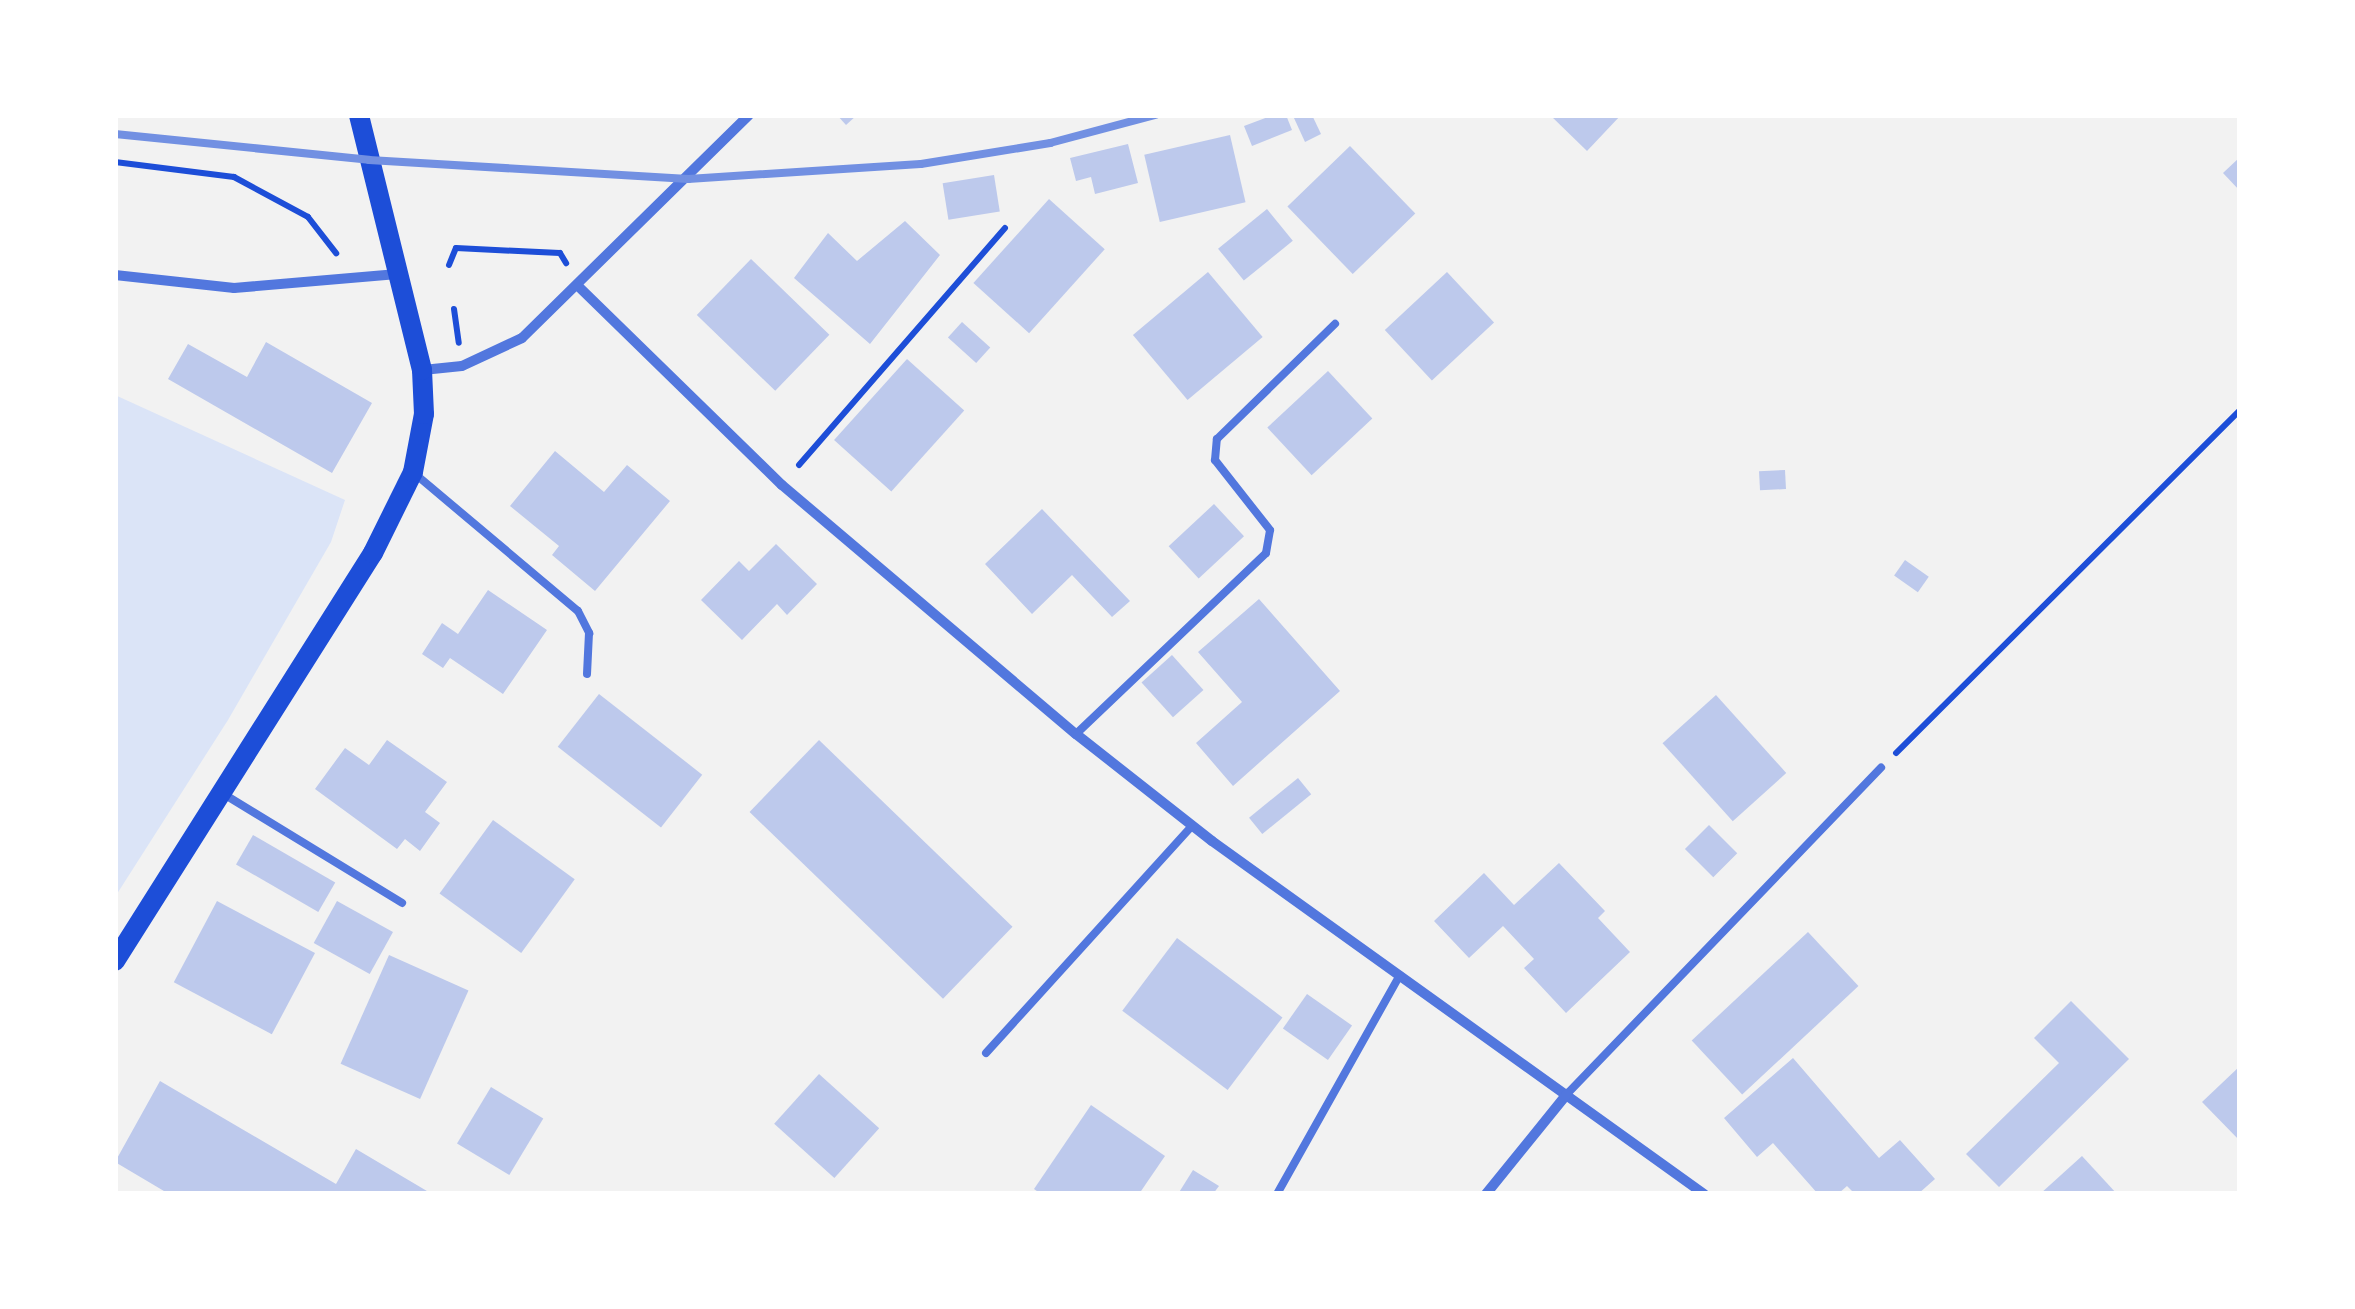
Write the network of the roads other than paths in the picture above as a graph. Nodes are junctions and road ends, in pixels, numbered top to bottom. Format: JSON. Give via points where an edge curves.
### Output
{"nodes":[{"id":1,"x":750,"y":115,"type":"edge"},
{"id":2,"x":354,"y":118,"type":"edge"},
{"id":3,"x":398,"y":274,"type":"junction"},
{"id":4,"x":115,"y":275,"type":"edge"},
{"id":5,"x":578,"y":286,"type":"junction"},
{"id":6,"x":1335,"y":324,"type":"dead end"},
{"id":7,"x":422,"y":370,"type":"junction"},
{"id":8,"x":413,"y":472,"type":"junction"},
{"id":9,"x":587,"y":674,"type":"dead end"},
{"id":10,"x":1076,"y":734,"type":"junction"},
{"id":11,"x":1881,"y":768,"type":"road end"},
{"id":12,"x":219,"y":791,"type":"junction"},
{"id":13,"x":1192,"y":826,"type":"junction"},
{"id":14,"x":402,"y":902,"type":"dead end"},
{"id":15,"x":115,"y":961,"type":"edge"},
{"id":16,"x":1400,"y":975,"type":"junction"},
{"id":17,"x":986,"y":1054,"type":"dead end"},
{"id":18,"x":1567,"y":1094,"type":"junction"},
{"id":19,"x":1277,"y":1194,"type":"edge"},
{"id":20,"x":1486,"y":1194,"type":"edge"},
{"id":21,"x":1704,"y":1194,"type":"edge"}],
"edges":[{"from":1,"to":5,"type":"street"},
{"from":2,"to":3,"type":"main road"},
{"from":3,"to":4,"type":"street","via":[[234,288]]},
{"from":3,"to":7,"type":"main road"},
{"from":5,"to":7,"type":"street","via":[[522,338],[462,366]]},
{"from":5,"to":10,"type":"street","via":[[782,485]]},
{"from":6,"to":10,"type":"lane","via":[[1217,440],[1215,460],[1270,530],[1266,552]]},
{"from":7,"to":8,"type":"main road","via":[[424,414]]},
{"from":8,"to":9,"type":"lane","via":[[578,611],[589,633]]},
{"from":8,"to":12,"type":"main road","via":[[373,554]]},
{"from":10,"to":13,"type":"street"},
{"from":11,"to":18,"type":"lane"},
{"from":12,"to":14,"type":"lane"},
{"from":12,"to":15,"type":"main road"},
{"from":13,"to":16,"type":"street"},
{"from":13,"to":17,"type":"lane"},
{"from":16,"to":18,"type":"street"},
{"from":16,"to":19,"type":"lane"},
{"from":18,"to":20,"type":"street"},
{"from":18,"to":21,"type":"street"}]}
